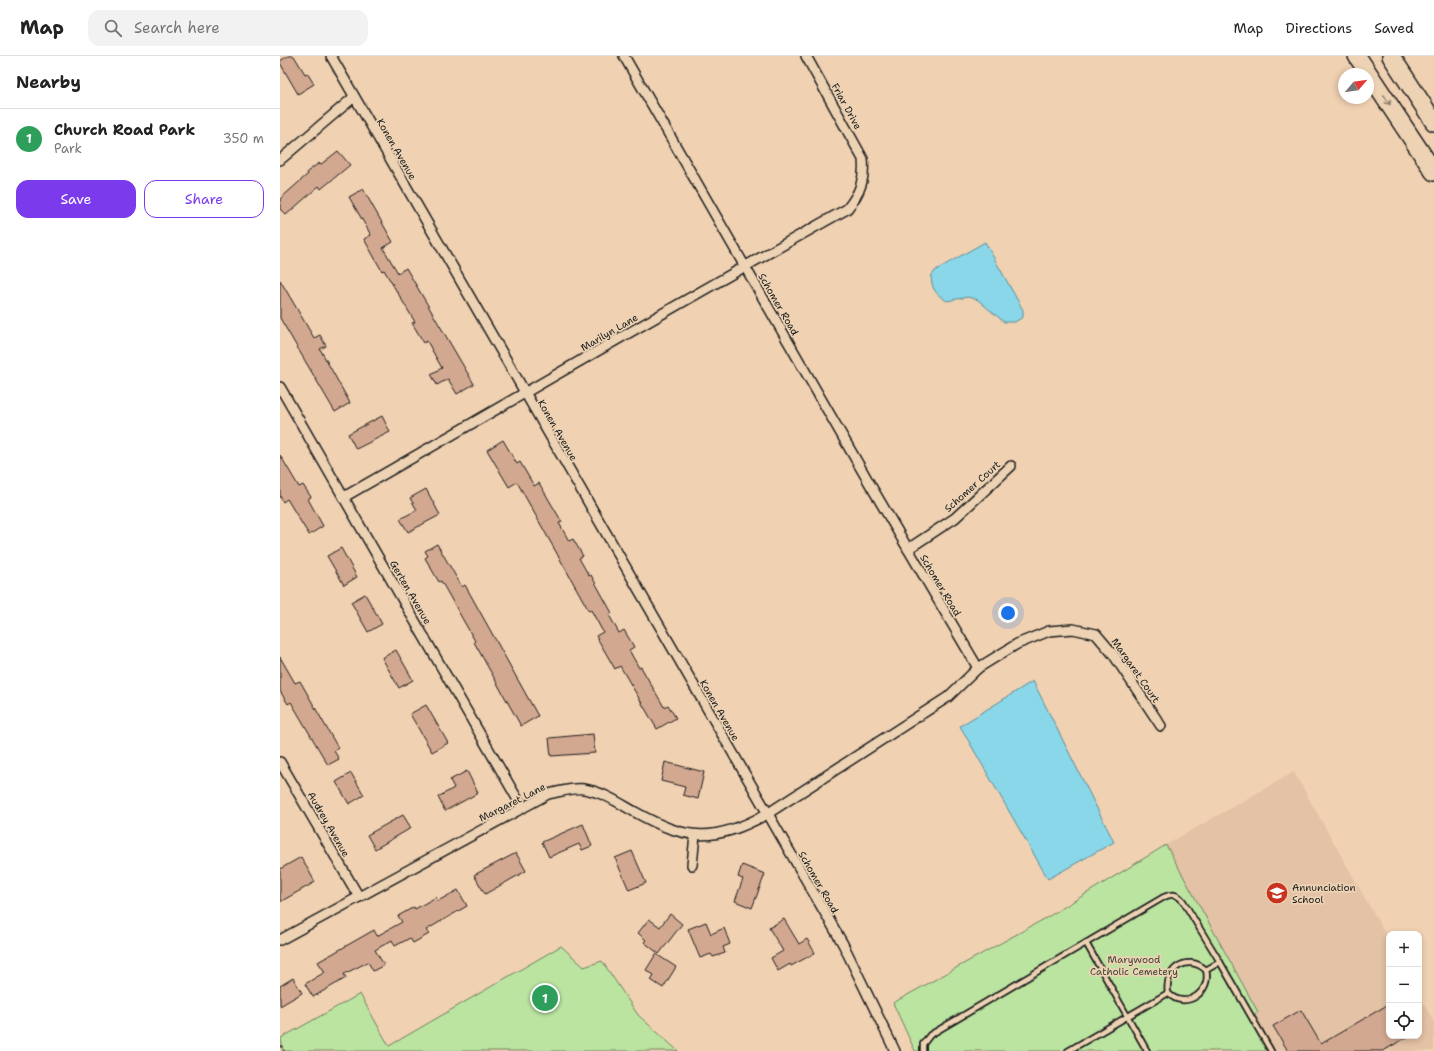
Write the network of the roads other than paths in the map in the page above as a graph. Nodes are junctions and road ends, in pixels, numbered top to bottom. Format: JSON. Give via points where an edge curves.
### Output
{"nodes":[{"id":1,"x":331,"y":56,"type":"edge"},
{"id":2,"x":624,"y":56,"type":"edge"},
{"id":3,"x":806,"y":56,"type":"edge"},
{"id":4,"x":1357,"y":56,"type":"edge"},
{"id":5,"x":1390,"y":56,"type":"edge"},
{"id":6,"x":354,"y":97,"type":"junction"},
{"id":7,"x":1434,"y":122,"type":"edge"},
{"id":8,"x":280,"y":160,"type":"edge"},
{"id":9,"x":1433,"y":168,"type":"edge"},
{"id":10,"x":864,"y":169,"type":"joint"},
{"id":11,"x":744,"y":266,"type":"junction"},
{"id":12,"x":280,"y":387,"type":"edge"},
{"id":13,"x":525,"y":394,"type":"junction"},
{"id":14,"x":1011,"y":466,"type":"dead end"},
{"id":15,"x":344,"y":497,"type":"junction"},
{"id":16,"x":908,"y":549,"type":"junction"},
{"id":17,"x":978,"y":668,"type":"junction"},
{"id":18,"x":1161,"y":726,"type":"dead end"},
{"id":19,"x":280,"y":762,"type":"edge"},
{"id":20,"x":522,"y":807,"type":"junction"},
{"id":21,"x":767,"y":814,"type":"junction"},
{"id":22,"x":695,"y":835,"type":"junction"},
{"id":23,"x":692,"y":865,"type":"dead end"},
{"id":24,"x":359,"y":897,"type":"junction"},
{"id":25,"x":280,"y":940,"type":"edge"},
{"id":26,"x":1086,"y":942,"type":"junction"},
{"id":27,"x":1220,"y":962,"type":"junction"},
{"id":28,"x":1206,"y":970,"type":"junction"},
{"id":29,"x":1168,"y":993,"type":"junction"},
{"id":30,"x":1128,"y":1016,"type":"junction"},
{"id":31,"x":894,"y":1051,"type":"edge"},
{"id":32,"x":923,"y":1051,"type":"edge"},
{"id":33,"x":1068,"y":1051,"type":"edge"},
{"id":34,"x":1147,"y":1051,"type":"edge"},
{"id":35,"x":1271,"y":1051,"type":"edge"}],
"edges":[{"from":1,"to":6,"type":"street","name":"Konen Avenue"},
{"from":2,"to":11,"type":"street","name":"Schomer Road"},
{"from":3,"to":10,"type":"street","name":"Friar Drive","via":[[863,159]]},
{"from":4,"to":9,"type":"highway","one_way":true},
{"from":5,"to":7,"type":"highway"},
{"from":6,"to":8,"type":"street"},
{"from":6,"to":13,"type":"street","name":"Konen Avenue"},
{"from":10,"to":11,"type":"street","name":"Marilyn Lane","via":[[860,189],[847,209]]},
{"from":11,"to":13,"type":"street","name":"Marilyn Lane"},
{"from":11,"to":16,"type":"street","name":"Schomer Road"},
{"from":12,"to":15,"type":"street","name":"Gerten Avenue"},
{"from":13,"to":15,"type":"street","name":"Marilyn Lane"},
{"from":13,"to":21,"type":"street","name":"Konen Avenue"},
{"from":14,"to":16,"type":"street","name":"Schomer Court","via":[[955,518]]},
{"from":15,"to":20,"type":"street","name":"Gerten Avenue"},
{"from":16,"to":17,"type":"street","name":"Schomer Road"},
{"from":17,"to":18,"type":"street","name":"Margaret Court","via":[[1017,644],[1049,631],[1073,629],[1096,634],[1113,654]]},
{"from":17,"to":21,"type":"street","via":[[948,697]]},
{"from":19,"to":24,"type":"street","name":"Audrey Avenue"},
{"from":20,"to":22,"type":"street","name":"Margaret Lane","via":[[548,794],[568,789],[584,789],[612,799],[657,824]]},
{"from":20,"to":24,"type":"street","name":"Margaret Lane"},
{"from":21,"to":22,"type":"street","name":"Margaret Lane","via":[[728,832]]},
{"from":21,"to":31,"type":"street","name":"Schomer Road","via":[[843,944]]},
{"from":22,"to":23,"type":"street"},
{"from":24,"to":25,"type":"street","name":"Margaret Lane"},
{"from":26,"to":27,"type":"lane","via":[[1169,894],[1175,894],[1183,901]]},
{"from":26,"to":30,"type":"lane"},
{"from":26,"to":32,"type":"lane","via":[[930,1035],[926,1039]]},
{"from":27,"to":28,"type":"lane"},
{"from":27,"to":35,"type":"lane"},
{"from":28,"to":29,"type":"lane","via":[[1197,963],[1184,963],[1177,967],[1169,978]]},
{"from":28,"to":29,"type":"lane","via":[[1206,983],[1195,998],[1180,1001]]},
{"from":29,"to":30,"type":"lane"},
{"from":30,"to":33,"type":"lane"},
{"from":30,"to":34,"type":"lane"}]}
